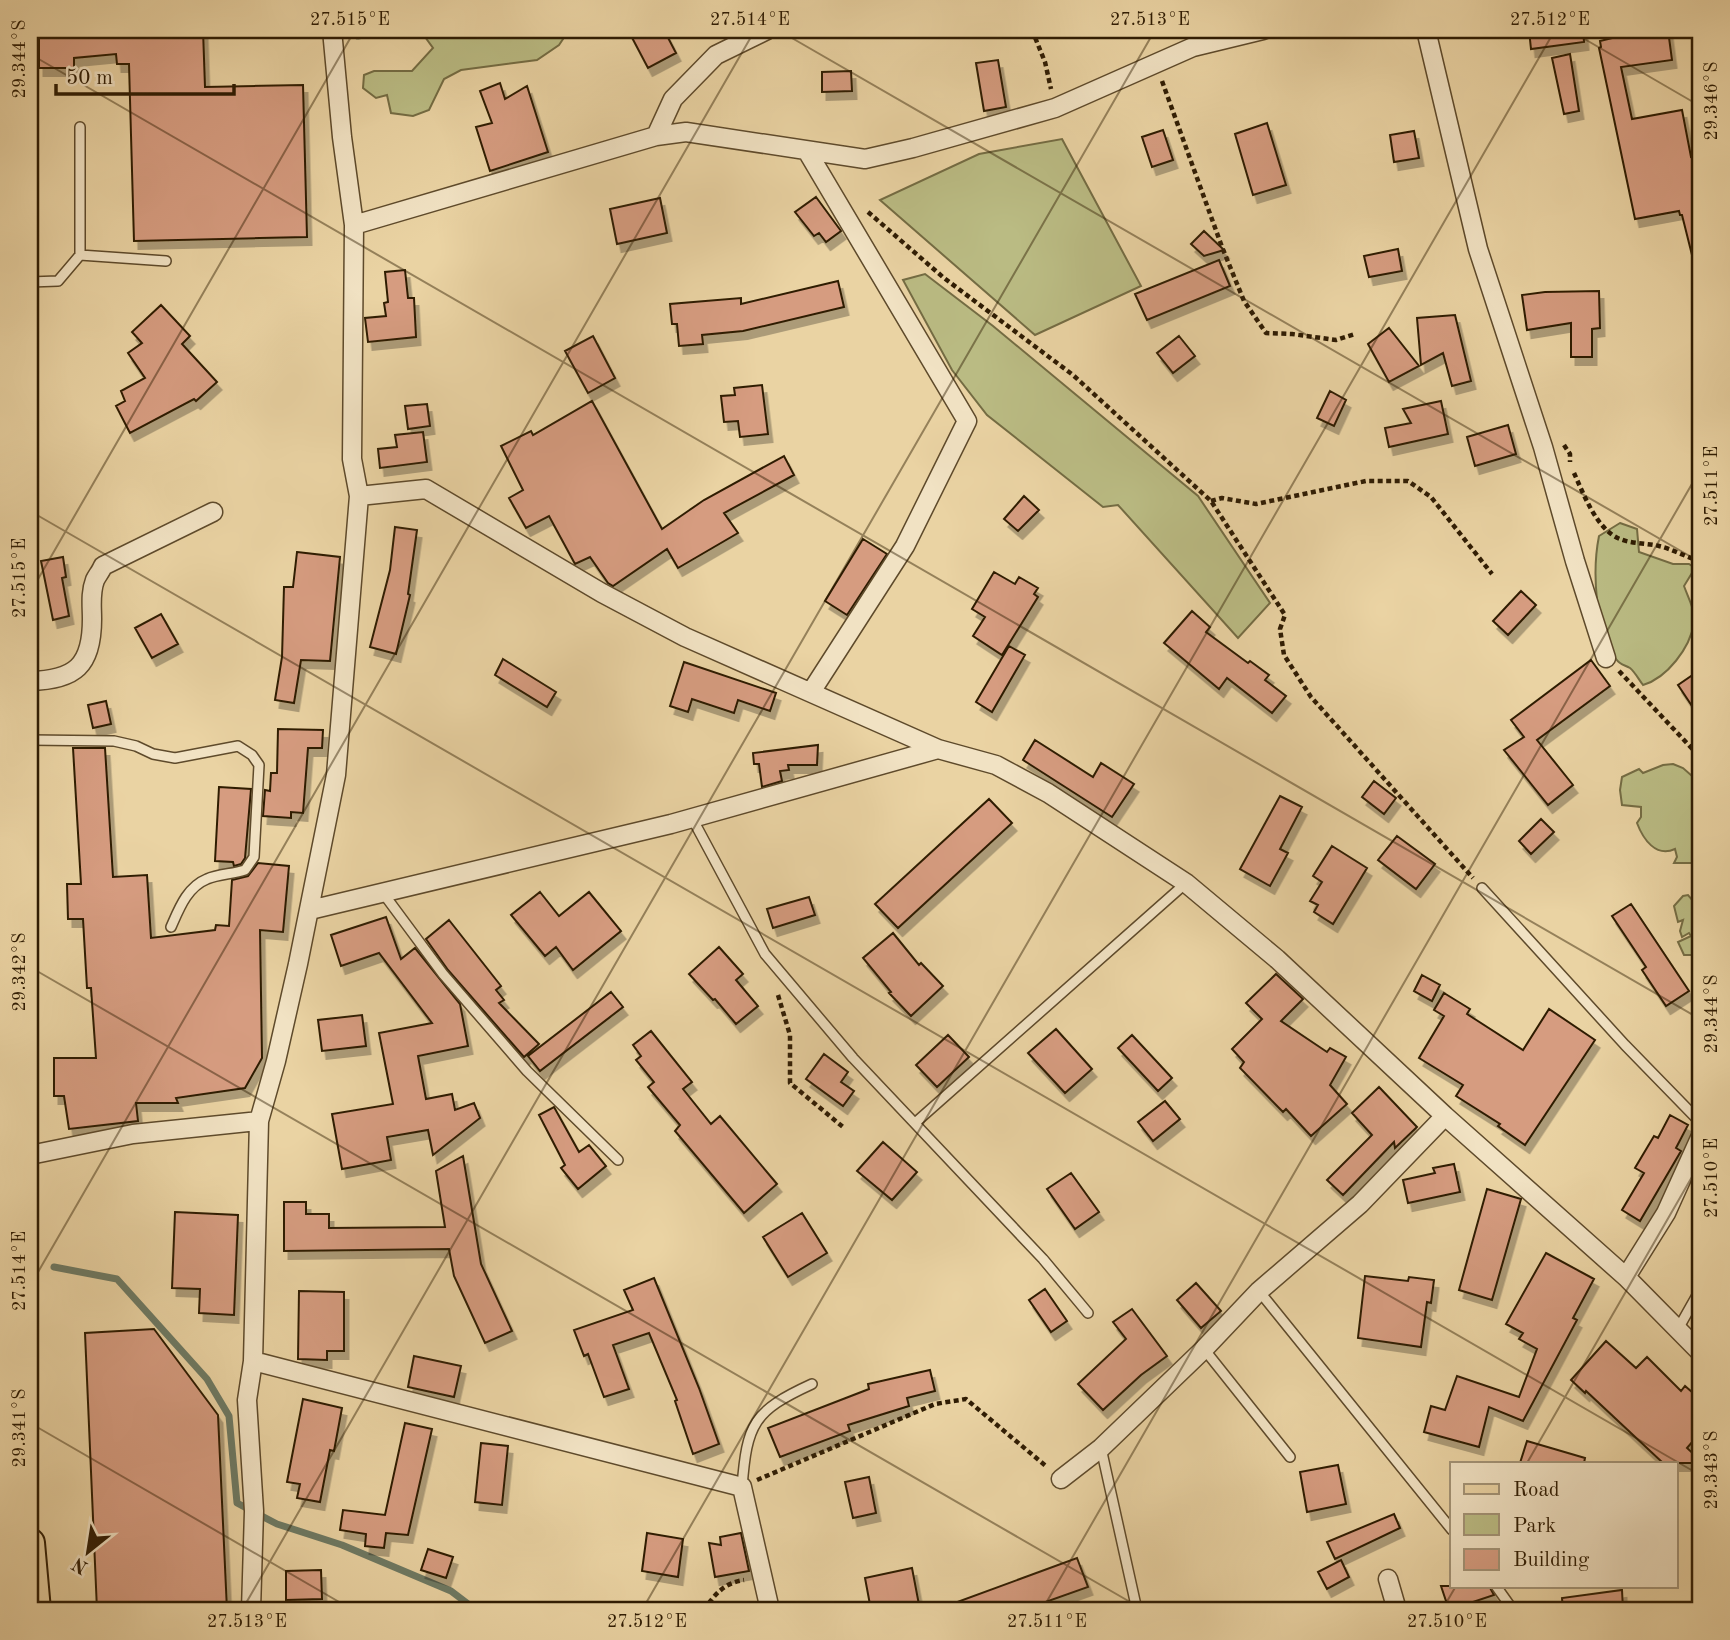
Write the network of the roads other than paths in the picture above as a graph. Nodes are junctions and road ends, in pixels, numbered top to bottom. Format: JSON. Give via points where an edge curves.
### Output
{"nodes":[{"id":1,"x":332,"y":30,"type":"edge"},
{"id":2,"x":767,"y":30,"type":"edge"},
{"id":3,"x":1264,"y":30,"type":"edge"},
{"id":4,"x":1426,"y":30,"type":"edge"},
{"id":5,"x":80,"y":127,"type":"dead end"},
{"id":6,"x":656,"y":136,"type":"junction"},
{"id":7,"x":807,"y":151,"type":"junction"},
{"id":8,"x":354,"y":225,"type":"junction"},
{"id":9,"x":80,"y":256,"type":"junction"},
{"id":10,"x":166,"y":261,"type":"dead end"},
{"id":11,"x":30,"y":282,"type":"edge"},
{"id":12,"x":359,"y":496,"type":"junction"},
{"id":13,"x":213,"y":512,"type":"dead end"},
{"id":14,"x":1606,"y":658,"type":"road end"},
{"id":15,"x":30,"y":681,"type":"edge"},
{"id":16,"x":811,"y":691,"type":"junction"},
{"id":17,"x":30,"y":740,"type":"edge"},
{"id":18,"x":938,"y":749,"type":"junction"},
{"id":19,"x":692,"y":818,"type":"junction"},
{"id":20,"x":1186,"y":883,"type":"junction"},
{"id":21,"x":1482,"y":888,"type":"road end"},
{"id":22,"x":383,"y":893,"type":"junction"},
{"id":23,"x":310,"y":910,"type":"junction"},
{"id":24,"x":171,"y":927,"type":"dead end"},
{"id":25,"x":1445,"y":1116,"type":"junction"},
{"id":26,"x":258,"y":1121,"type":"junction"},
{"id":27,"x":1700,"y":1122,"type":"edge"},
{"id":28,"x":915,"y":1123,"type":"junction"},
{"id":29,"x":1700,"y":1138,"type":"edge"},
{"id":30,"x":30,"y":1155,"type":"edge"},
{"id":31,"x":618,"y":1160,"type":"dead end"},
{"id":32,"x":1626,"y":1277,"type":"junction"},
{"id":33,"x":1700,"y":1290,"type":"edge"},
{"id":34,"x":1259,"y":1291,"type":"junction"},
{"id":35,"x":1088,"y":1313,"type":"dead end"},
{"id":36,"x":1678,"y":1329,"type":"junction"},
{"id":37,"x":1204,"y":1349,"type":"junction"},
{"id":38,"x":1700,"y":1352,"type":"edge"},
{"id":39,"x":253,"y":1361,"type":"junction"},
{"id":40,"x":812,"y":1384,"type":"dead end"},
{"id":41,"x":1101,"y":1448,"type":"junction"},
{"id":42,"x":1290,"y":1457,"type":"dead end"},
{"id":43,"x":1061,"y":1479,"type":"road end"},
{"id":44,"x":742,"y":1487,"type":"junction"},
{"id":45,"x":1450,"y":1528,"type":"edge"},
{"id":46,"x":30,"y":1543,"type":"edge"},
{"id":47,"x":1388,"y":1579,"type":"dead end"},
{"id":48,"x":1497,"y":1588,"type":"edge"},
{"id":49,"x":36,"y":1610,"type":"edge"},
{"id":50,"x":251,"y":1610,"type":"edge"},
{"id":51,"x":770,"y":1610,"type":"edge"},
{"id":52,"x":1137,"y":1610,"type":"edge"},
{"id":53,"x":1397,"y":1610,"type":"edge"},
{"id":54,"x":1513,"y":1610,"type":"edge"}],
"edges":[{"from":1,"to":8,"type":"street"},
{"from":2,"to":6,"type":"street","via":[[716,55],[673,99]]},
{"from":3,"to":7,"type":"street","via":[[1193,47],[1055,107],[913,148],[865,159]]},
{"from":4,"to":14,"type":"street","via":[[1478,249]]},
{"from":5,"to":9,"type":"lane"},
{"from":6,"to":7,"type":"street","via":[[685,132]]},
{"from":6,"to":8,"type":"street"},
{"from":7,"to":16,"type":"street","via":[[967,421],[905,546]]},
{"from":8,"to":12,"type":"street","via":[[352,459]]},
{"from":9,"to":10,"type":"lane"},
{"from":9,"to":11,"type":"lane","via":[[58,281]]},
{"from":12,"to":16,"type":"street","via":[[426,489],[685,637]]},
{"from":12,"to":23,"type":"street","via":[[336,775]]},
{"from":13,"to":15,"type":"street","via":[[103,566],[94,582],[89,644],[80,668],[66,677]]},
{"from":16,"to":18,"type":"street"},
{"from":17,"to":24,"type":"lane","via":[[114,741],[175,758],[238,746],[253,755],[259,765],[254,857],[245,870],[207,878],[192,888]]},
{"from":18,"to":19,"type":"street"},
{"from":18,"to":20,"type":"street","via":[[996,765],[1048,793]]},
{"from":19,"to":22,"type":"street"},
{"from":19,"to":28,"type":"lane","via":[[765,954]]},
{"from":20,"to":25,"type":"street","via":[[1277,958]]},
{"from":20,"to":28,"type":"lane"},
{"from":21,"to":27,"type":"lane"},
{"from":22,"to":23,"type":"street"},
{"from":22,"to":31,"type":"lane","via":[[443,974],[527,1071]]},
{"from":23,"to":26,"type":"street"},
{"from":25,"to":32,"type":"street"},
{"from":25,"to":34,"type":"street","via":[[1360,1204]]},
{"from":26,"to":30,"type":"street","via":[[133,1134]]},
{"from":26,"to":39,"type":"street"},
{"from":28,"to":35,"type":"lane"},
{"from":29,"to":32,"type":"street","via":[[1666,1213]]},
{"from":32,"to":36,"type":"street"},
{"from":33,"to":36,"type":"lane"},
{"from":34,"to":37,"type":"street"},
{"from":34,"to":45,"type":"lane"},
{"from":36,"to":38,"type":"street"},
{"from":37,"to":41,"type":"street"},
{"from":37,"to":42,"type":"lane"},
{"from":39,"to":44,"type":"street"},
{"from":39,"to":50,"type":"street","via":[[247,1400],[254,1511]]},
{"from":40,"to":44,"type":"lane","via":[[779,1399],[753,1424]]},
{"from":41,"to":43,"type":"street"},
{"from":41,"to":52,"type":"lane"},
{"from":44,"to":51,"type":"street"},
{"from":46,"to":49,"type":"main road"},
{"from":47,"to":53,"type":"street"},
{"from":48,"to":54,"type":"lane"}]}
